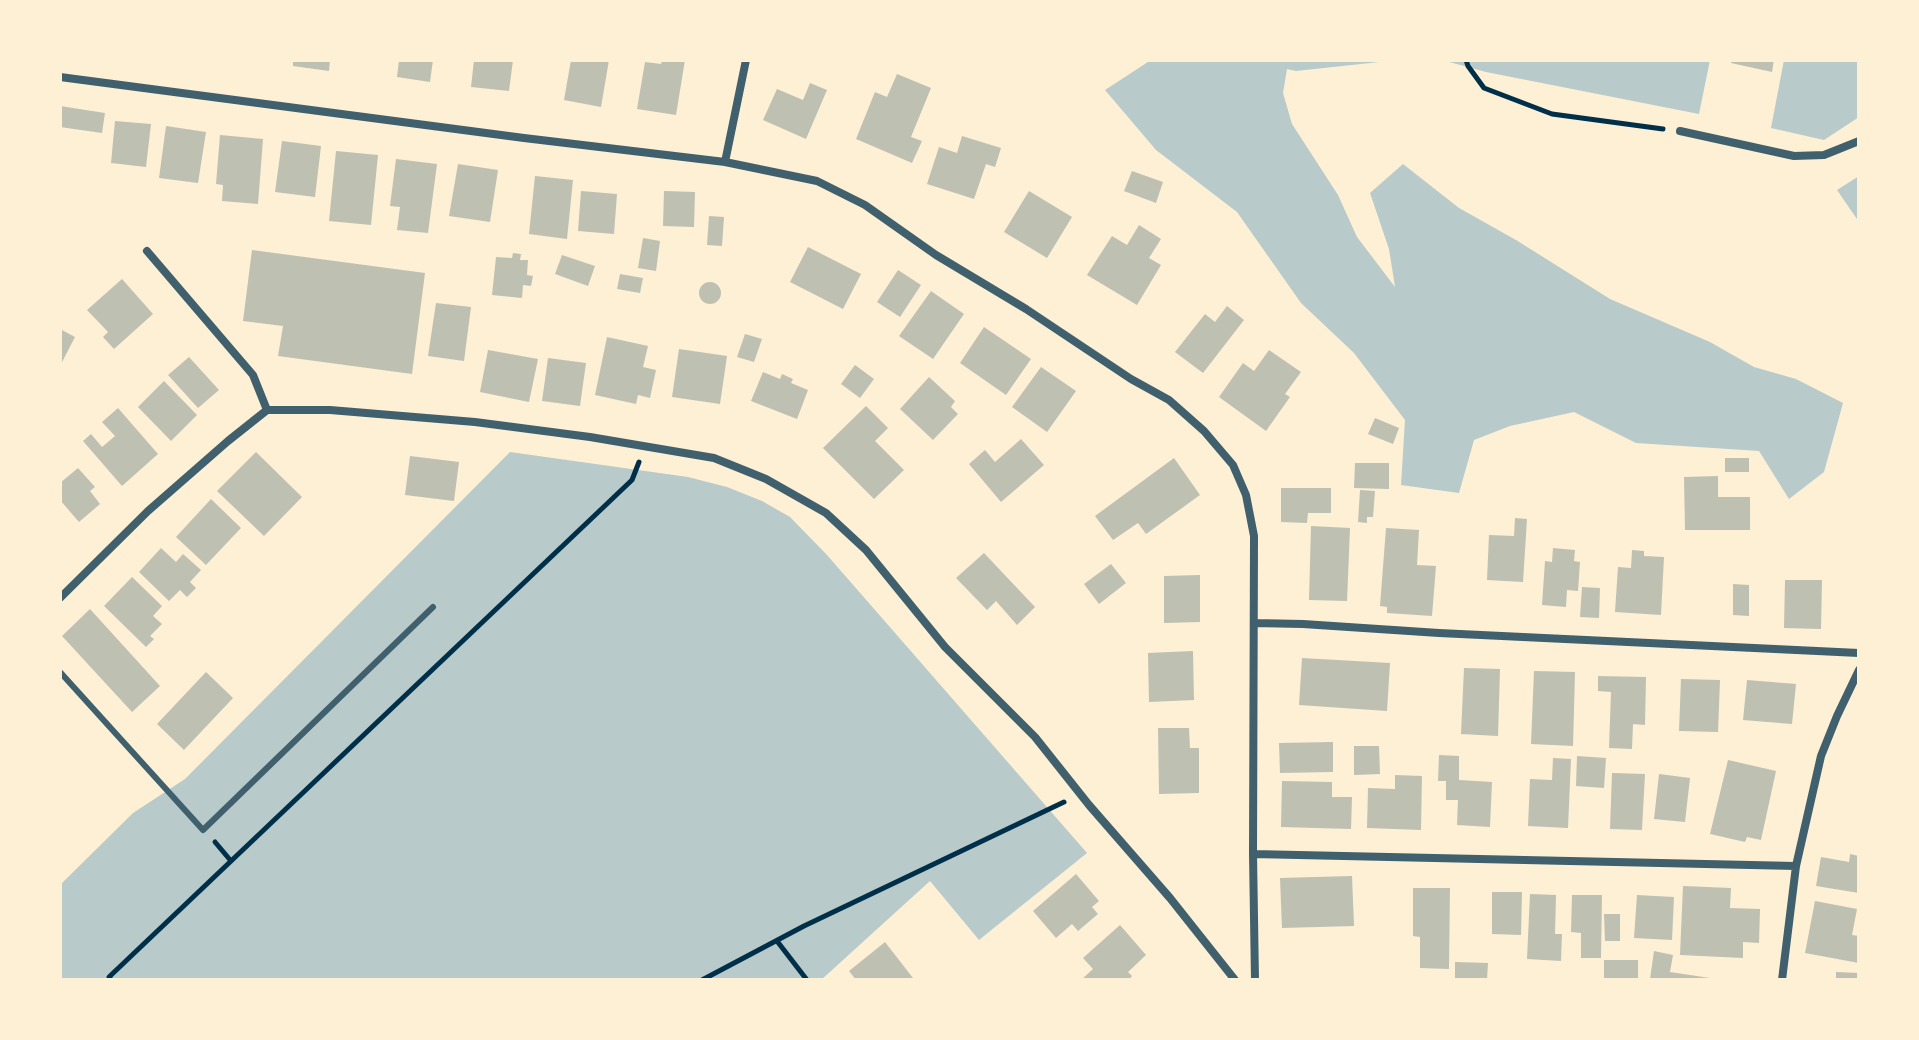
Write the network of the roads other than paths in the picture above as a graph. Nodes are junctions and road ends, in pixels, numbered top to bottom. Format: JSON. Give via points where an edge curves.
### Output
{"nodes":[{"id":1,"x":746,"y":60,"type":"edge"},
{"id":2,"x":60,"y":77,"type":"edge"},
{"id":3,"x":1680,"y":131,"type":"road end"},
{"id":4,"x":1859,"y":141,"type":"edge"},
{"id":5,"x":725,"y":162,"type":"junction"},
{"id":6,"x":147,"y":251,"type":"dead end"},
{"id":7,"x":267,"y":410,"type":"junction"},
{"id":8,"x":60,"y":598,"type":"edge"},
{"id":9,"x":433,"y":607,"type":"dead end"},
{"id":10,"x":1254,"y":623,"type":"junction"},
{"id":11,"x":1859,"y":653,"type":"edge"},
{"id":12,"x":1859,"y":670,"type":"edge"},
{"id":13,"x":60,"y":672,"type":"edge"},
{"id":14,"x":1253,"y":854,"type":"junction"},
{"id":15,"x":1796,"y":866,"type":"junction"},
{"id":16,"x":1235,"y":980,"type":"edge"},
{"id":17,"x":1255,"y":980,"type":"edge"},
{"id":18,"x":1782,"y":980,"type":"edge"}],
"edges":[{"from":1,"to":5,"type":"street"},
{"from":2,"to":5,"type":"street"},
{"from":3,"to":4,"type":"street","via":[[1794,156],[1824,155]]},
{"from":5,"to":10,"type":"street","via":[[817,181],[865,205],[1169,400],[1233,465],[1246,495],[1254,536]]},
{"from":6,"to":7,"type":"street","via":[[253,375]]},
{"from":7,"to":8,"type":"street","via":[[148,511]]},
{"from":7,"to":16,"type":"street","via":[[475,422],[714,458],[766,479],[826,513],[866,550],[945,647],[1035,737]]},
{"from":9,"to":13,"type":"lane","via":[[203,830]]},
{"from":10,"to":11,"type":"street"},
{"from":10,"to":14,"type":"street"},
{"from":12,"to":15,"type":"street","via":[[1821,756]]},
{"from":14,"to":15,"type":"street"},
{"from":14,"to":17,"type":"street"},
{"from":15,"to":18,"type":"street"}]}
